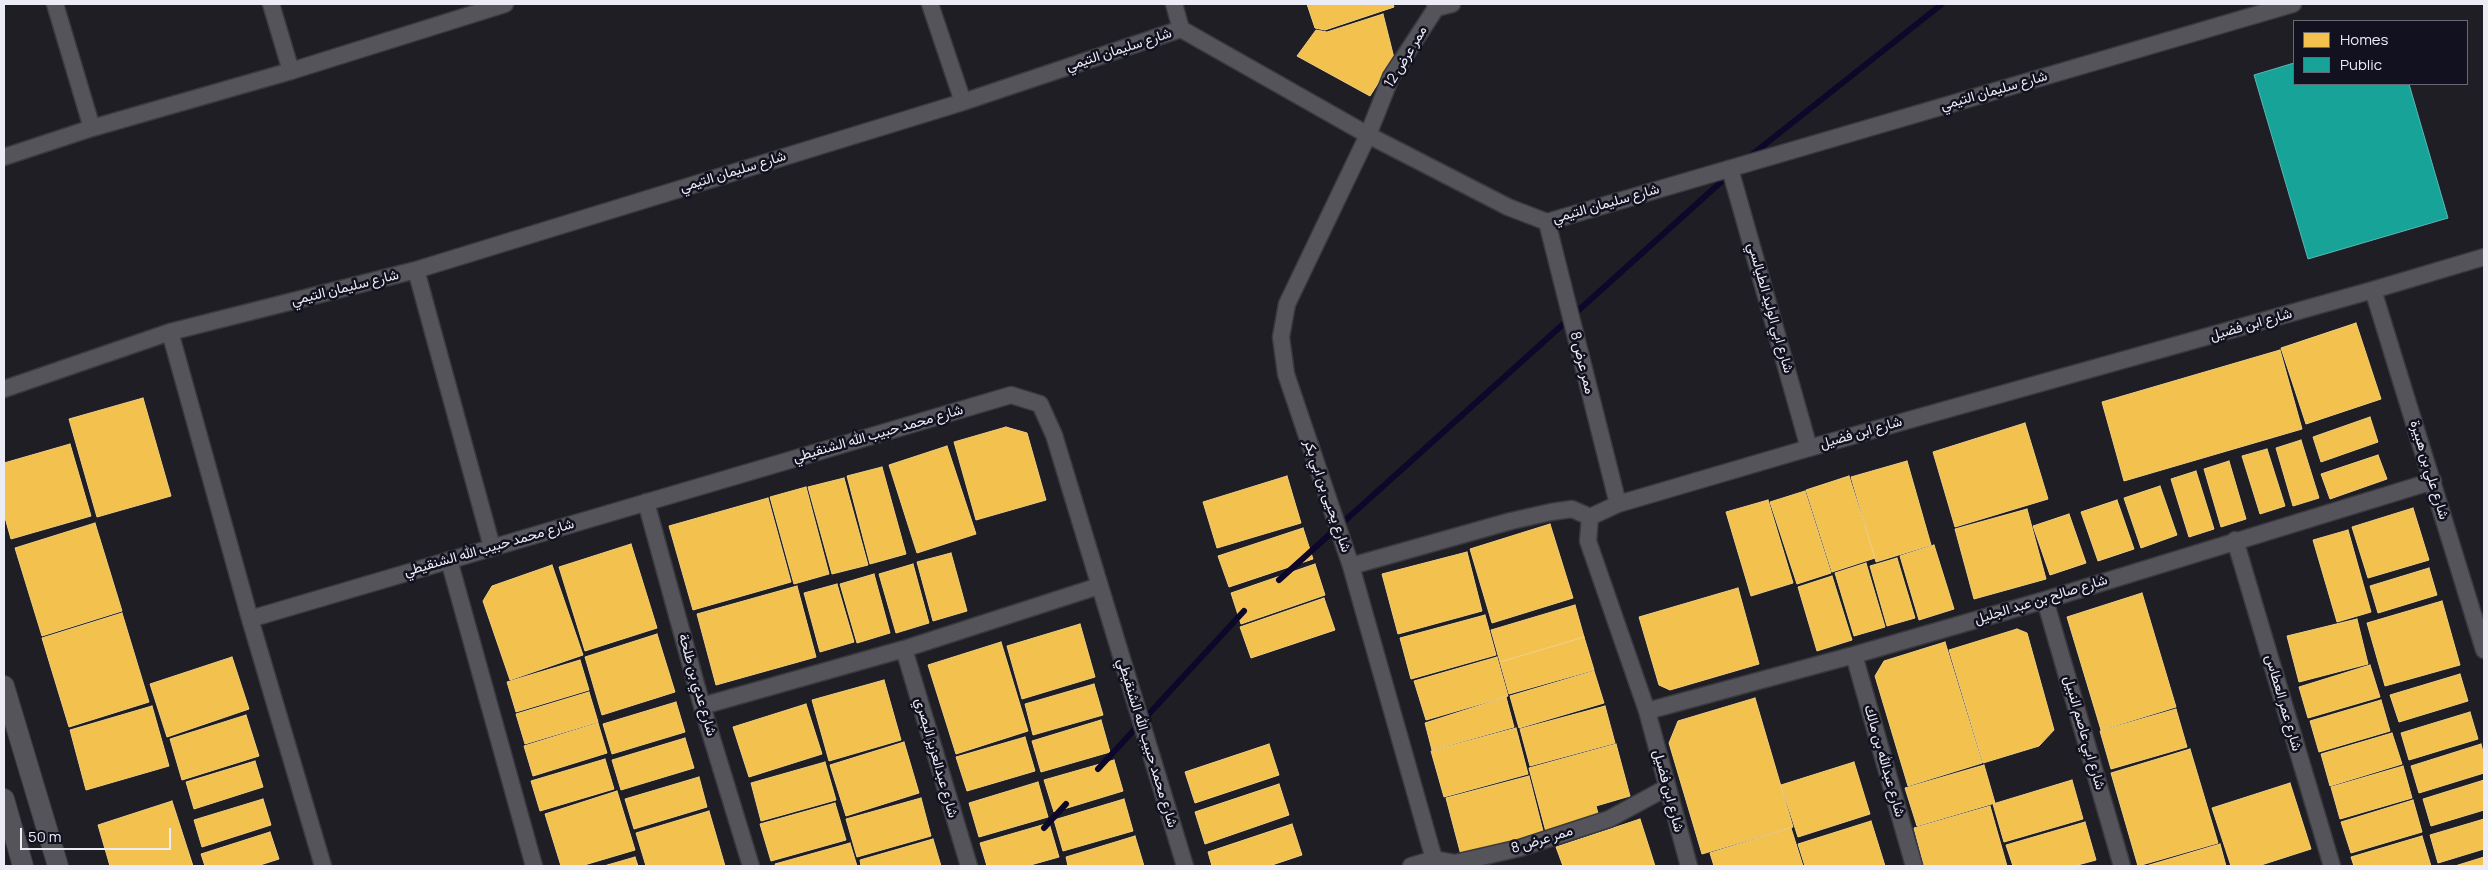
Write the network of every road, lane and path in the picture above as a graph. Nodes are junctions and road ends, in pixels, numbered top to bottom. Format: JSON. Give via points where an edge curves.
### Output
{"nodes":[{"id":1,"x":55,"y":4,"type":"edge"},
{"id":2,"x":271,"y":4,"type":"edge"},
{"id":3,"x":506,"y":4,"type":"edge"},
{"id":4,"x":930,"y":4,"type":"edge"},
{"id":5,"x":1174,"y":4,"type":"edge"},
{"id":6,"x":2293,"y":4,"type":"edge"},
{"id":7,"x":1441,"y":5,"type":"edge"},
{"id":8,"x":1182,"y":29,"type":"junction"},
{"id":9,"x":291,"y":71,"type":"junction"},
{"id":10,"x":963,"y":102,"type":"junction"},
{"id":11,"x":92,"y":128,"type":"junction"},
{"id":12,"x":1368,"y":135,"type":"junction"},
{"id":13,"x":4,"y":156,"type":"edge"},
{"id":14,"x":1730,"y":169,"type":"junction"},
{"id":15,"x":1547,"y":222,"type":"junction"},
{"id":16,"x":2484,"y":257,"type":"edge"},
{"id":17,"x":416,"y":270,"type":"junction"},
{"id":18,"x":2373,"y":290,"type":"junction"},
{"id":19,"x":170,"y":332,"type":"junction"},
{"id":20,"x":4,"y":389,"type":"edge"},
{"id":21,"x":1810,"y":448,"type":"junction"},
{"id":22,"x":2433,"y":481,"type":"junction"},
{"id":23,"x":646,"y":502,"type":"junction"},
{"id":24,"x":1618,"y":504,"type":"junction"},
{"id":25,"x":1590,"y":518,"type":"junction"},
{"id":26,"x":2235,"y":540,"type":"junction"},
{"id":27,"x":492,"y":547,"type":"junction"},
{"id":28,"x":449,"y":560,"type":"junction"},
{"id":29,"x":1351,"y":566,"type":"junction"},
{"id":30,"x":1099,"y":586,"type":"junction"},
{"id":31,"x":2045,"y":600,"type":"junction"},
{"id":32,"x":250,"y":619,"type":"junction"},
{"id":33,"x":904,"y":649,"type":"junction"},
{"id":34,"x":2484,"y":650,"type":"edge"},
{"id":35,"x":1854,"y":655,"type":"junction"},
{"id":36,"x":4,"y":686,"type":"edge"},
{"id":37,"x":702,"y":706,"type":"junction"},
{"id":38,"x":1647,"y":711,"type":"junction"},
{"id":39,"x":1666,"y":788,"type":"junction"},
{"id":40,"x":4,"y":799,"type":"edge"},
{"id":41,"x":1435,"y":862,"type":"edge"},
{"id":42,"x":24,"y":866,"type":"edge"},
{"id":43,"x":58,"y":866,"type":"edge"},
{"id":44,"x":323,"y":866,"type":"edge"},
{"id":45,"x":534,"y":866,"type":"edge"},
{"id":46,"x":751,"y":866,"type":"edge"},
{"id":47,"x":968,"y":866,"type":"edge"},
{"id":48,"x":1185,"y":866,"type":"edge"},
{"id":49,"x":1411,"y":866,"type":"edge"},
{"id":50,"x":1689,"y":866,"type":"edge"},
{"id":51,"x":1914,"y":866,"type":"edge"},
{"id":52,"x":2122,"y":866,"type":"edge"},
{"id":53,"x":2332,"y":866,"type":"edge"}],
"edges":[{"from":1,"to":11,"type":"street"},
{"from":2,"to":9,"type":"street"},
{"from":3,"to":9,"type":"street"},
{"from":4,"to":10,"type":"street"},
{"from":5,"to":8,"type":"street"},
{"from":6,"to":14,"type":"street","name":"شارع سليمان التيمي"},
{"from":7,"to":12,"type":"street","name":"ممر عرض 12","via":[[1391,78]]},
{"from":8,"to":10,"type":"street","name":"شارع سليمان التيمي"},
{"from":8,"to":12,"type":"street","name":"شارع سليمان التيمي"},
{"from":9,"to":11,"type":"street"},
{"from":10,"to":17,"type":"street","name":"شارع سليمان التيمي"},
{"from":11,"to":13,"type":"street"},
{"from":12,"to":15,"type":"street","name":"شارع سليمان التيمي","via":[[1508,206]]},
{"from":12,"to":29,"type":"street","name":"شارع يحيى بن ابي بكر","via":[[1287,304],[1281,337],[1286,374]]},
{"from":14,"to":15,"type":"street","name":"شارع سليمان التيمي"},
{"from":14,"to":21,"type":"street","name":"شارع ابي الوليد الطيالسي"},
{"from":15,"to":24,"type":"street","name":"ممر عرض 8"},
{"from":16,"to":18,"type":"street","name":"شارع ابن فضيل"},
{"from":17,"to":19,"type":"street","name":"شارع سليمان التيمي"},
{"from":17,"to":27,"type":"street"},
{"from":18,"to":21,"type":"street","name":"شارع ابن فضيل"},
{"from":18,"to":22,"type":"street","name":"شارع علي بن هبيرة"},
{"from":19,"to":20,"type":"street","name":"شارع سليمان التيمي"},
{"from":19,"to":32,"type":"street"},
{"from":21,"to":24,"type":"street","name":"شارع ابن فضيل"},
{"from":22,"to":26,"type":"street","name":"شارع صالح بن عبد الجليل"},
{"from":22,"to":34,"type":"street","name":"شارع علي بن هبيرة"},
{"from":23,"to":27,"type":"street","name":"شارع محمد حبيب الله الشنقيطي"},
{"from":23,"to":30,"type":"street","name":"شارع محمد حبيب الله الشنقيطي","via":[[1011,396],[1040,404],[1054,435]]},
{"from":23,"to":37,"type":"street","name":"شارع عدي بن طلحة"},
{"from":24,"to":25,"type":"street","name":"شارع ابن فضيل"},
{"from":25,"to":29,"type":"street","via":[[1572,509],[1550,512]]},
{"from":25,"to":38,"type":"street","name":"شارع ابن فضيل","via":[[1588,541]]},
{"from":26,"to":31,"type":"street","name":"شارع صالح بن عبد الجليل"},
{"from":26,"to":53,"type":"street","name":"شارع عمر العطاس"},
{"from":27,"to":28,"type":"street","name":"شارع محمد حبيب الله الشنقيطي"},
{"from":28,"to":32,"type":"street","name":"شارع محمد حبيب الله الشنقيطي"},
{"from":28,"to":45,"type":"street"},
{"from":29,"to":41,"type":"street","name":"شارع يحيى بن ابي بكر"},
{"from":30,"to":33,"type":"street"},
{"from":30,"to":48,"type":"street","name":"شارع محمد حبيب الله الشنقيطي"},
{"from":31,"to":35,"type":"street","name":"شارع صالح بن عبد الجليل"},
{"from":31,"to":52,"type":"street","name":"شارع ابي عاصم النبيل"},
{"from":32,"to":44,"type":"street"},
{"from":33,"to":37,"type":"street"},
{"from":33,"to":47,"type":"street","name":"شارع عبدالعزيز البصري"},
{"from":35,"to":38,"type":"street","name":"شارع صالح بن عبد الجليل"},
{"from":35,"to":51,"type":"street","name":"شارع عبدالله بن مالك"},
{"from":36,"to":43,"type":"street"},
{"from":37,"to":46,"type":"street","name":"شارع عدي بن طلحة"},
{"from":38,"to":39,"type":"street","name":"شارع ابن فضيل"},
{"from":39,"to":41,"type":"street","name":"ممر عرض 8","via":[[1609,819],[1520,848],[1455,863]]},
{"from":39,"to":50,"type":"street","name":"شارع ابن فضيل"},
{"from":40,"to":42,"type":"street"},
{"from":41,"to":49,"type":"street","name":"ممر عرض 8"}]}
